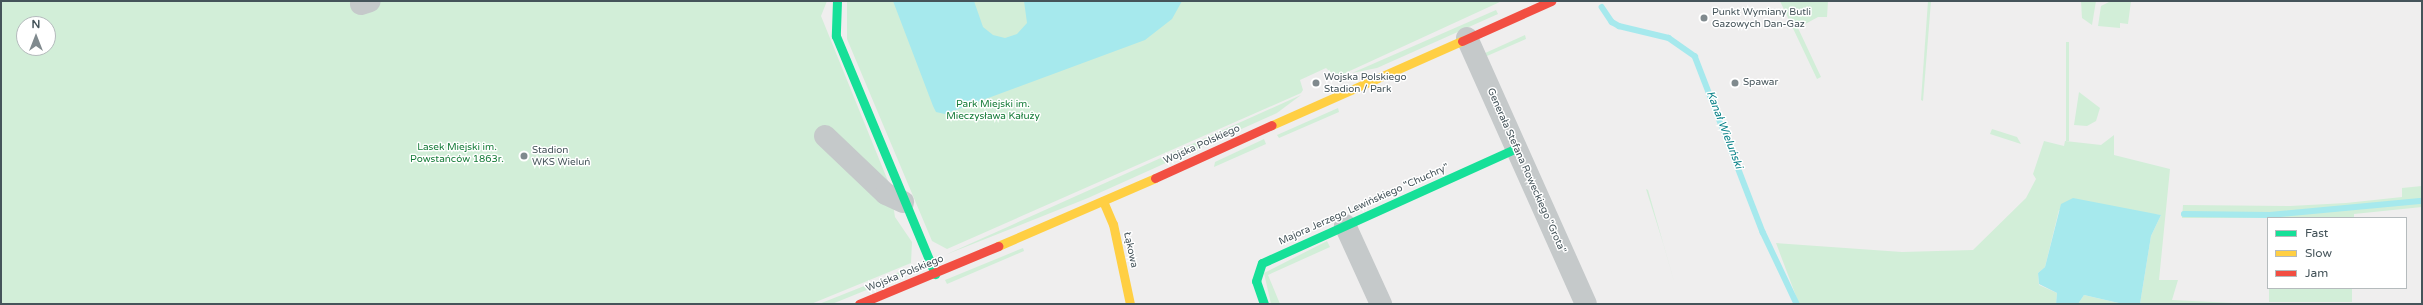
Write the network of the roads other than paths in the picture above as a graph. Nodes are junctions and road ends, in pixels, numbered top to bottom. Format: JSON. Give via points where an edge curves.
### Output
{"nodes":[{"id":1,"x":1551,"y":1,"type":"edge"},
{"id":2,"x":832,"y":2,"type":"edge"},
{"id":3,"x":1467,"y":38,"type":"junction"},
{"id":4,"x":825,"y":136,"type":"dead end"},
{"id":5,"x":1515,"y":149,"type":"junction"},
{"id":6,"x":1103,"y":201,"type":"junction"},
{"id":7,"x":904,"y":202,"type":"junction"},
{"id":8,"x":1345,"y":225,"type":"junction"},
{"id":9,"x":935,"y":274,"type":"junction"},
{"id":10,"x":859,"y":304,"type":"edge"},
{"id":11,"x":1130,"y":304,"type":"edge"},
{"id":12,"x":1264,"y":304,"type":"edge"},
{"id":13,"x":1381,"y":304,"type":"edge"},
{"id":14,"x":1586,"y":304,"type":"edge"}],
"edges":[{"from":1,"to":3,"type":"street","name":"Wojska Polskiego"},
{"from":2,"to":7,"type":"street","via":[[836,36]]},
{"from":3,"to":5,"type":"street","name":"Generała Stefana Roweckiego \"Grota\""},
{"from":3,"to":6,"type":"street","name":"Wojska Polskiego"},
{"from":4,"to":7,"type":"street","via":[[886,194]]},
{"from":5,"to":8,"type":"street","name":"Majora Jerzego Lewińskiego \"Chuchry\""},
{"from":5,"to":14,"type":"street","name":"Generała Stefana Roweckiego \"Grota\""},
{"from":6,"to":9,"type":"street","name":"Wojska Polskiego"},
{"from":6,"to":11,"type":"street","name":"Łąkowa","via":[[1113,224]]},
{"from":7,"to":9,"type":"street"},
{"from":8,"to":12,"type":"street","name":"Majora Jerzego Lewińskiego \"Chuchry\"","via":[[1262,263],[1256,280]]},
{"from":8,"to":13,"type":"street"},
{"from":9,"to":10,"type":"street","name":"Wojska Polskiego"}]}
